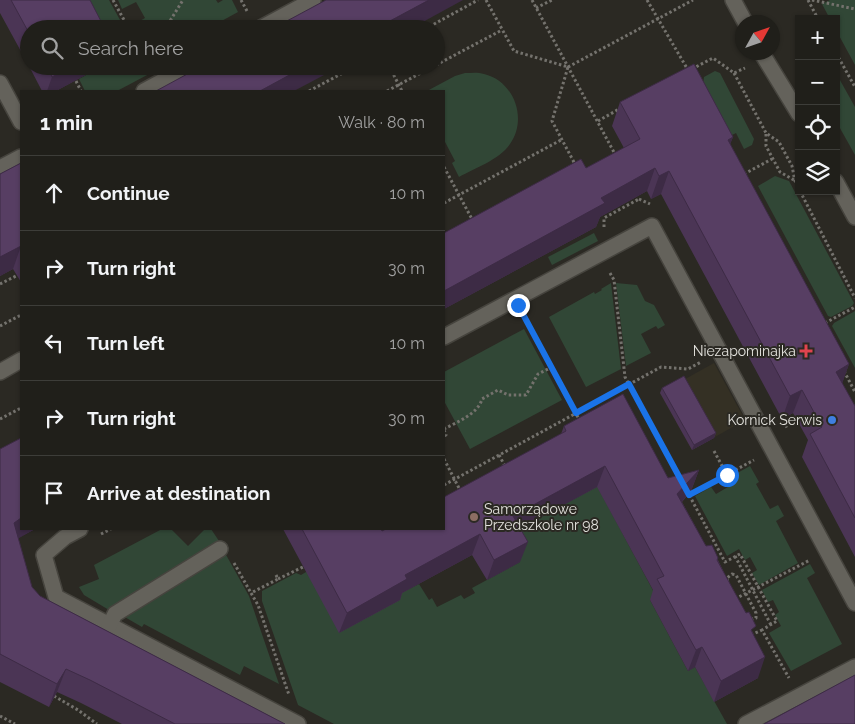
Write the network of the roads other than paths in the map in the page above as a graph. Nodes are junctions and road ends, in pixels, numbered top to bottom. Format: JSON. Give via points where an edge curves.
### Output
{"nodes":[{"id":1,"x":312,"y":0,"type":"edge"},
{"id":2,"x":733,"y":0,"type":"edge"},
{"id":3,"x":741,"y":15,"type":"edge"},
{"id":4,"x":275,"y":20,"type":"edge"},
{"id":5,"x":766,"y":60,"type":"edge"},
{"id":6,"x":173,"y":75,"type":"edge"},
{"id":7,"x":0,"y":83,"type":"edge"},
{"id":8,"x":146,"y":90,"type":"edge"},
{"id":9,"x":795,"y":107,"type":"edge"},
{"id":10,"x":20,"y":120,"type":"edge"},
{"id":11,"x":20,"y":158,"type":"edge"},
{"id":12,"x":0,"y":168,"type":"edge"},
{"id":13,"x":840,"y":189,"type":"edge"},
{"id":14,"x":855,"y":217,"type":"edge"},
{"id":15,"x":445,"y":336,"type":"edge"},
{"id":16,"x":20,"y":361,"type":"edge"},
{"id":17,"x":0,"y":372,"type":"edge"},
{"id":18,"x":78,"y":530,"type":"edge"},
{"id":19,"x":220,"y":549,"type":"dead end"},
{"id":20,"x":855,"y":603,"type":"edge"},
{"id":21,"x":108,"y":626,"type":"junction"},
{"id":22,"x":855,"y":666,"type":"edge"},
{"id":23,"x":298,"y":724,"type":"edge"},
{"id":24,"x":746,"y":724,"type":"edge"}],
"edges":[{"from":1,"to":4,"type":"street"},
{"from":2,"to":3,"type":"street"},
{"from":5,"to":9,"type":"street"},
{"from":6,"to":8,"type":"street"},
{"from":7,"to":10,"type":"street"},
{"from":11,"to":12,"type":"street"},
{"from":13,"to":14,"type":"street"},
{"from":15,"to":20,"type":"street","via":[[652,226]]},
{"from":16,"to":17,"type":"street"},
{"from":18,"to":21,"type":"street","via":[[44,556],[56,597]]},
{"from":19,"to":21,"type":"street","via":[[115,614]]},
{"from":21,"to":23,"type":"street"},
{"from":22,"to":24,"type":"street"}]}
